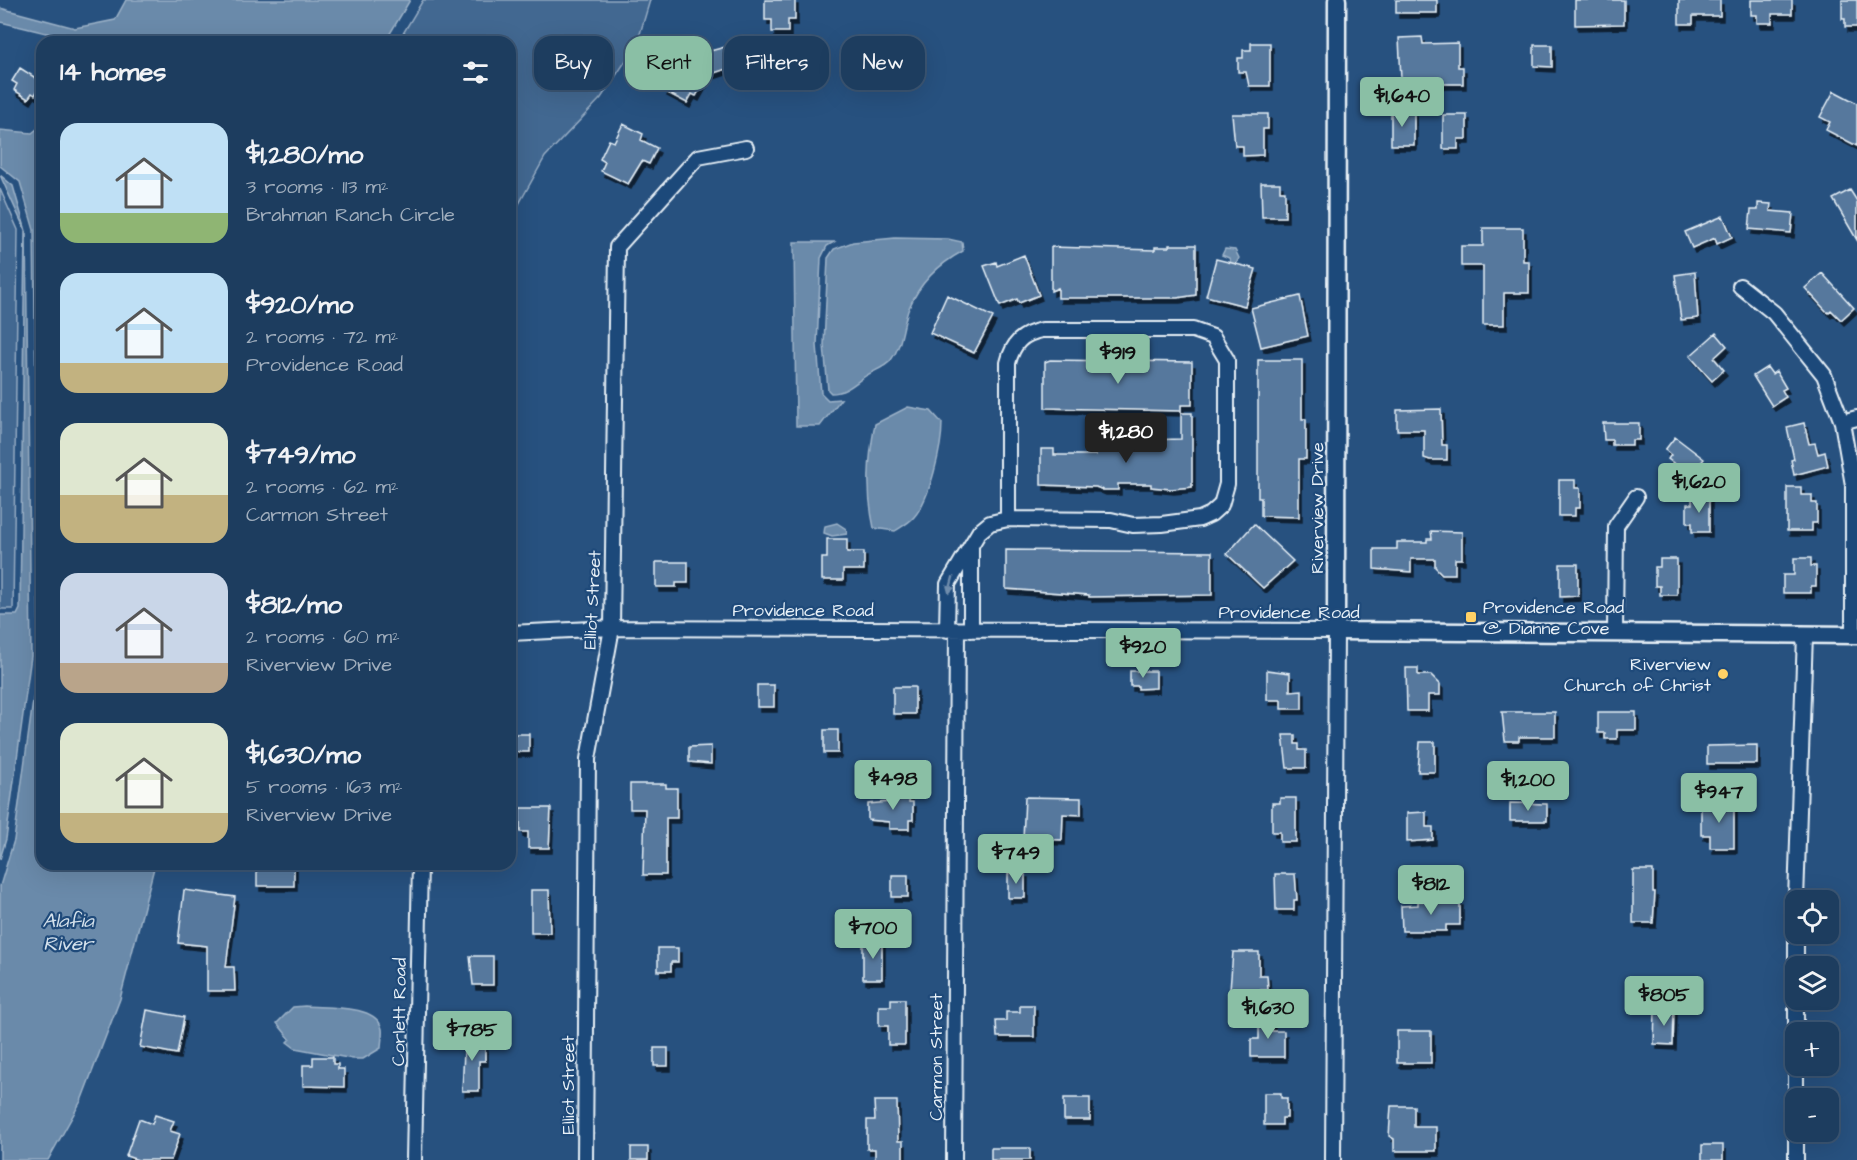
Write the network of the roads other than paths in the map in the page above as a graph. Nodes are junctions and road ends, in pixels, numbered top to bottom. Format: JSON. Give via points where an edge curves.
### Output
{"nodes":[{"id":1,"x":1337,"y":0,"type":"edge"},
{"id":2,"x":746,"y":148,"type":"dead end"},
{"id":3,"x":1740,"y":286,"type":"dead end"},
{"id":4,"x":1857,"y":418,"type":"edge"},
{"id":5,"x":1842,"y":422,"type":"junction"},
{"id":6,"x":1636,"y":497,"type":"dead end"},
{"id":7,"x":1008,"y":519,"type":"junction"},
{"id":8,"x":971,"y":546,"type":"junction"},
{"id":9,"x":612,"y":628,"type":"junction"},
{"id":10,"x":958,"y":630,"type":"junction"},
{"id":11,"x":1336,"y":631,"type":"junction"},
{"id":12,"x":516,"y":633,"type":"edge"},
{"id":13,"x":1615,"y":633,"type":"junction"},
{"id":14,"x":1805,"y":634,"type":"junction"},
{"id":15,"x":1855,"y":634,"type":"edge"},
{"id":16,"x":420,"y":870,"type":"edge"},
{"id":17,"x":1796,"y":890,"type":"edge"},
{"id":18,"x":1796,"y":1142,"type":"edge"},
{"id":19,"x":414,"y":1160,"type":"edge"},
{"id":20,"x":585,"y":1160,"type":"edge"},
{"id":21,"x":954,"y":1160,"type":"edge"},
{"id":22,"x":1333,"y":1160,"type":"edge"},
{"id":23,"x":1796,"y":1160,"type":"edge"}],
"edges":[{"from":1,"to":11,"type":"street","name":"Riverview Drive"},
{"from":2,"to":9,"type":"street","name":"Elliot Street","via":[[698,157],[617,247]]},
{"from":3,"to":5,"type":"street","via":[[1774,313],[1824,375]]},
{"from":4,"to":5,"type":"street"},
{"from":5,"to":15,"type":"street","via":[[1853,485]]},
{"from":6,"to":13,"type":"street","via":[[1616,526]]},
{"from":7,"to":7,"type":"street","via":[[1111,520],[1133,525],[1200,519],[1211,514],[1221,505],[1227,484],[1227,360],[1214,337],[1193,330],[1042,330],[1020,338],[1008,363]]},
{"from":7,"to":8,"type":"street","via":[[990,523]]},
{"from":8,"to":10,"type":"street"},
{"from":8,"to":10,"type":"street","one_way":true,"via":[[948,584]]},
{"from":9,"to":10,"type":"street","name":"Providence Road"},
{"from":9,"to":12,"type":"street"},
{"from":9,"to":20,"type":"street","name":"Elliot Street","via":[[588,759]]},
{"from":10,"to":11,"type":"street","name":"Providence Road"},
{"from":10,"to":21,"type":"street","name":"Carmon Street"},
{"from":11,"to":13,"type":"street","name":"Providence Road"},
{"from":11,"to":22,"type":"street","name":"Riverview Drive"},
{"from":13,"to":14,"type":"street","name":"Providence Road"},
{"from":14,"to":15,"type":"street","name":"Providence Road"},
{"from":14,"to":17,"type":"street"},
{"from":16,"to":19,"type":"street","name":"Corlett Road"},
{"from":18,"to":23,"type":"street"}]}
